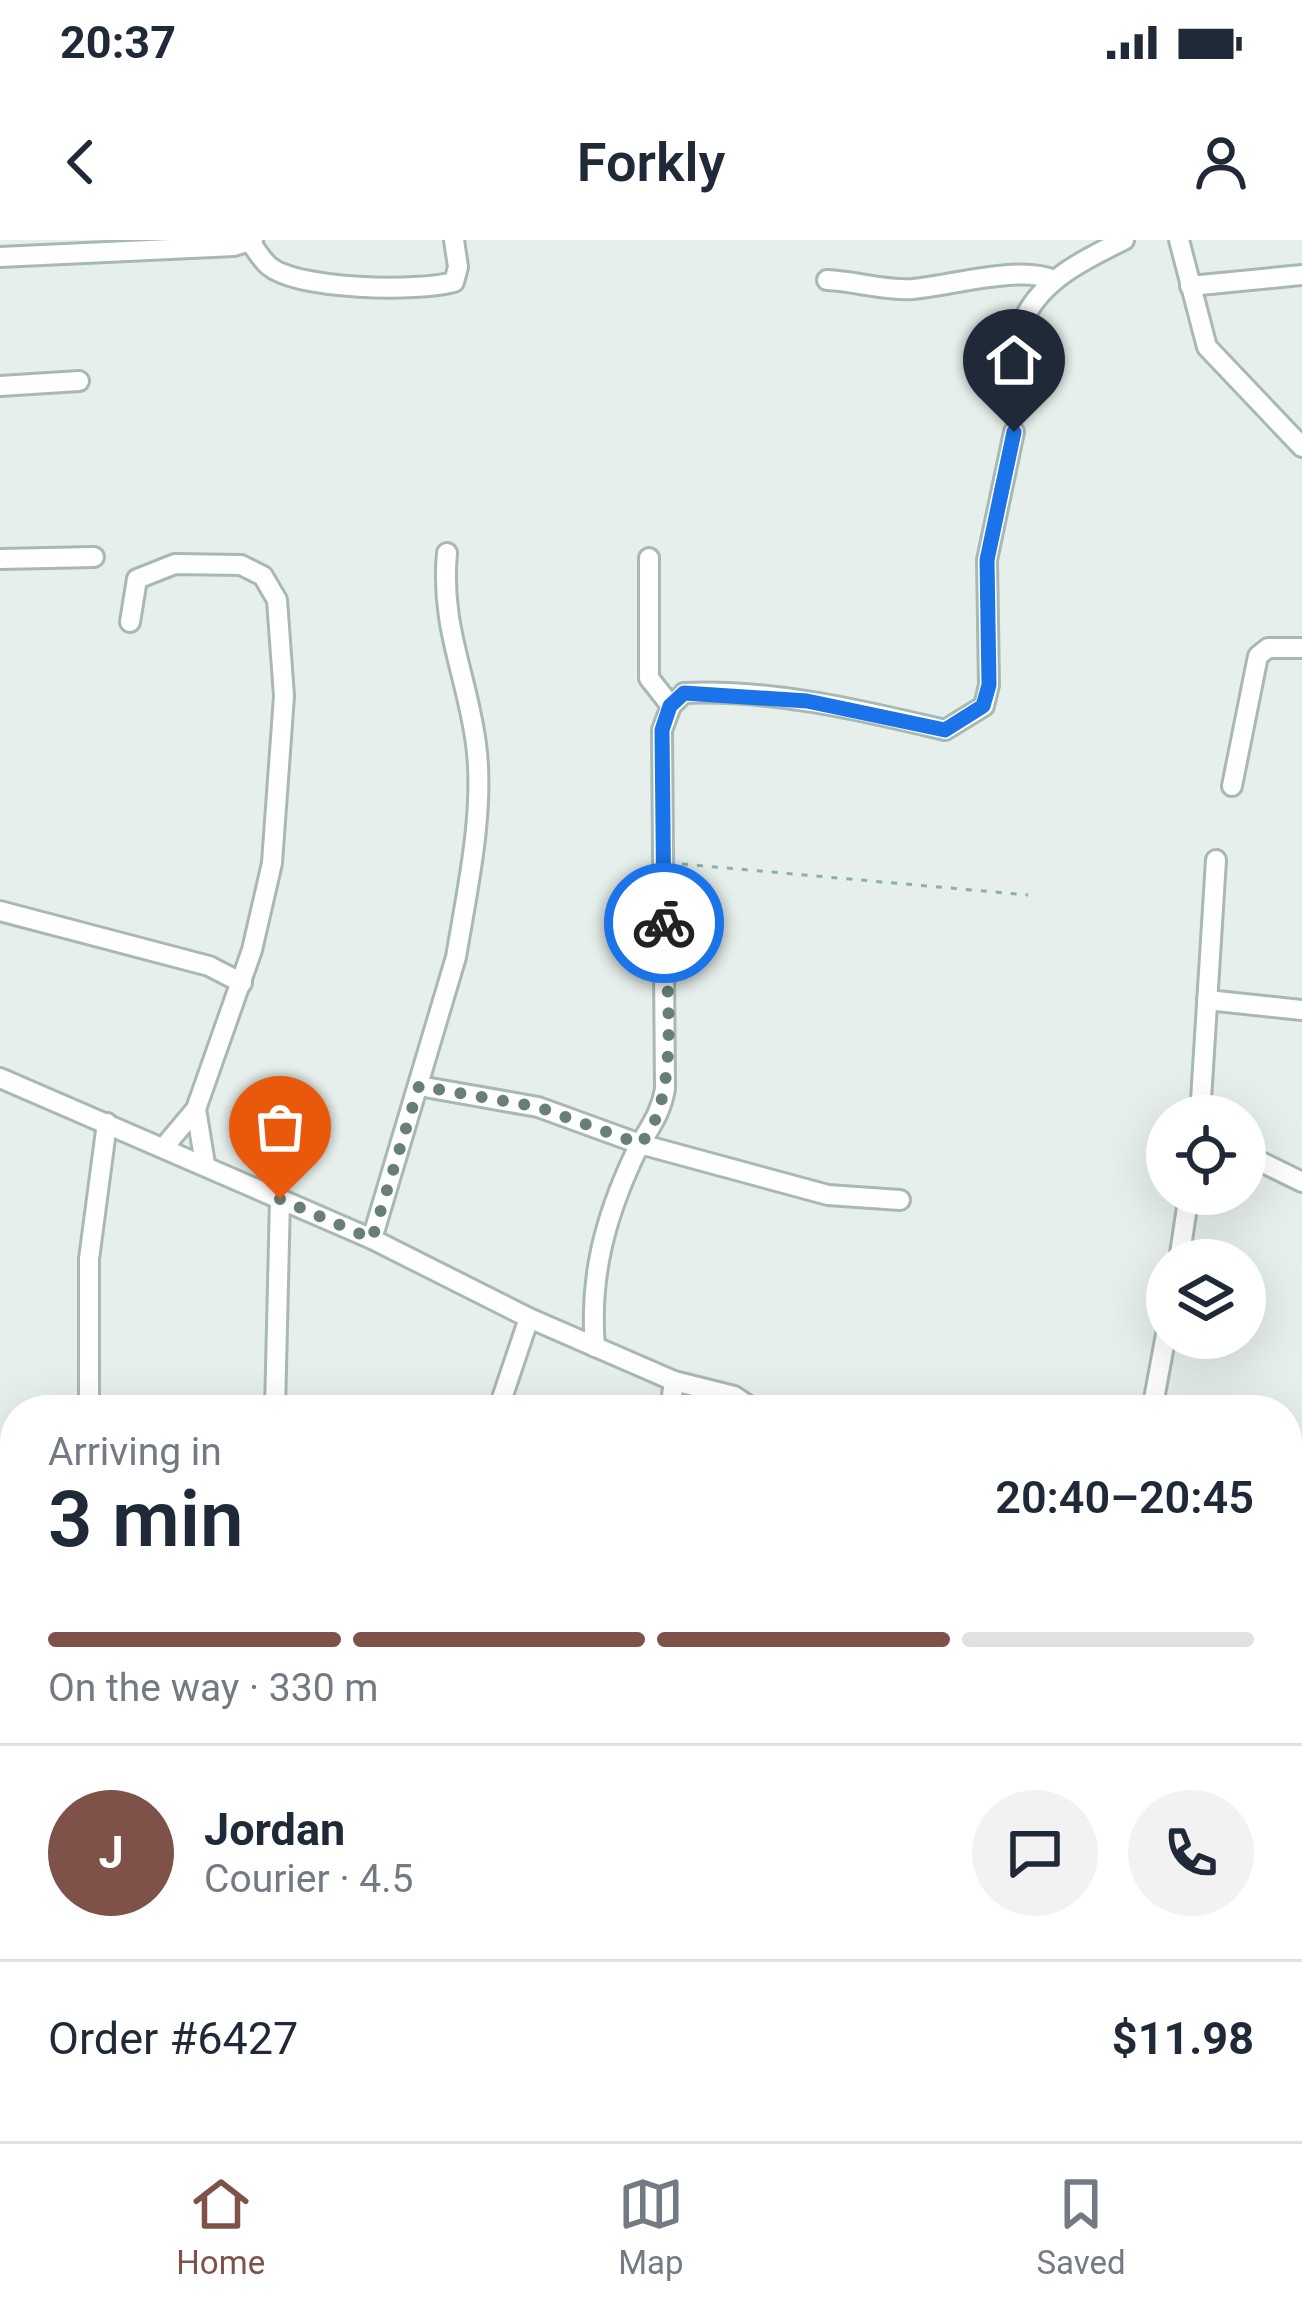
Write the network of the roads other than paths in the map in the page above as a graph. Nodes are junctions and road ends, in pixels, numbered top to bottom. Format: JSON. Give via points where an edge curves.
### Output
{"nodes":[{"id":1,"x":454,"y":240,"type":"edge"},
{"id":2,"x":1124,"y":240,"type":"edge"},
{"id":3,"x":1179,"y":240,"type":"edge"},
{"id":4,"x":252,"y":242,"type":"edge"},
{"id":5,"x":57,"y":246,"type":"edge"},
{"id":6,"x":0,"y":257,"type":"edge"},
{"id":7,"x":1302,"y":275,"type":"edge"},
{"id":8,"x":827,"y":280,"type":"dead end"},
{"id":9,"x":1054,"y":280,"type":"junction"},
{"id":10,"x":1190,"y":286,"type":"junction"},
{"id":11,"x":1022,"y":321,"type":"dead end"},
{"id":12,"x":80,"y":381,"type":"dead end"},
{"id":13,"x":0,"y":386,"type":"edge"},
{"id":14,"x":1014,"y":432,"type":"dead end"},
{"id":15,"x":1302,"y":447,"type":"edge"},
{"id":16,"x":447,"y":553,"type":"dead end"},
{"id":17,"x":94,"y":557,"type":"dead end"},
{"id":18,"x":649,"y":558,"type":"dead end"},
{"id":19,"x":0,"y":559,"type":"edge"},
{"id":20,"x":130,"y":622,"type":"dead end"},
{"id":21,"x":1302,"y":648,"type":"edge"},
{"id":22,"x":670,"y":706,"type":"junction"},
{"id":23,"x":1232,"y":786,"type":"dead end"},
{"id":24,"x":1216,"y":860,"type":"dead end"},
{"id":25,"x":0,"y":911,"type":"edge"},
{"id":26,"x":242,"y":983,"type":"junction"},
{"id":27,"x":1207,"y":1000,"type":"junction"},
{"id":28,"x":1302,"y":1010,"type":"edge"},
{"id":29,"x":0,"y":1078,"type":"edge"},
{"id":30,"x":419,"y":1086,"type":"junction"},
{"id":31,"x":1201,"y":1095,"type":"edge"},
{"id":32,"x":196,"y":1109,"type":"junction"},
{"id":33,"x":107,"y":1123,"type":"junction"},
{"id":34,"x":640,"y":1144,"type":"junction"},
{"id":35,"x":164,"y":1147,"type":"junction"},
{"id":36,"x":205,"y":1164,"type":"junction"},
{"id":37,"x":1266,"y":1164,"type":"edge"},
{"id":38,"x":1302,"y":1182,"type":"edge"},
{"id":39,"x":280,"y":1199,"type":"junction"},
{"id":40,"x":900,"y":1200,"type":"dead end"},
{"id":41,"x":372,"y":1239,"type":"junction"},
{"id":42,"x":529,"y":1318,"type":"junction"},
{"id":43,"x":596,"y":1347,"type":"junction"},
{"id":44,"x":1161,"y":1359,"type":"edge"},
{"id":45,"x":674,"y":1382,"type":"junction"},
{"id":46,"x":88,"y":1395,"type":"edge"},
{"id":47,"x":275,"y":1395,"type":"edge"},
{"id":48,"x":503,"y":1395,"type":"edge"},
{"id":49,"x":672,"y":1395,"type":"edge"},
{"id":50,"x":730,"y":1395,"type":"edge"},
{"id":51,"x":1155,"y":1395,"type":"edge"}],
"edges":[{"from":1,"to":4,"type":"street","via":[[454,282],[429,289],[299,280],[269,267]]},
{"from":2,"to":9,"type":"street"},
{"from":3,"to":10,"type":"street"},
{"from":4,"to":5,"type":"street"},
{"from":5,"to":6,"type":"street"},
{"from":7,"to":10,"type":"street"},
{"from":8,"to":9,"type":"street","via":[[916,289],[1024,271]]},
{"from":9,"to":11,"type":"street"},
{"from":10,"to":15,"type":"street","via":[[1207,346]]},
{"from":12,"to":13,"type":"street"},
{"from":14,"to":22,"type":"street","via":[[987,560],[989,685],[974,714],[945,730],[751,696],[684,693]]},
{"from":16,"to":30,"type":"street","via":[[443,592],[477,745],[476,794],[456,957]]},
{"from":17,"to":19,"type":"street"},
{"from":18,"to":22,"type":"street","via":[[649,678]]},
{"from":20,"to":26,"type":"street","via":[[137,579],[175,564],[241,565],[263,576],[277,600],[284,696],[272,863]]},
{"from":21,"to":23,"type":"street","via":[[1268,648],[1258,656]]},
{"from":22,"to":34,"type":"street","via":[[662,730],[665,1089],[653,1131]]},
{"from":24,"to":27,"type":"street"},
{"from":25,"to":26,"type":"street","via":[[209,966]]},
{"from":26,"to":32,"type":"street"},
{"from":27,"to":28,"type":"street"},
{"from":27,"to":31,"type":"street"},
{"from":29,"to":33,"type":"street"},
{"from":30,"to":34,"type":"street","via":[[524,1103]]},
{"from":30,"to":41,"type":"street"},
{"from":32,"to":35,"type":"street"},
{"from":32,"to":36,"type":"street"},
{"from":33,"to":35,"type":"street"},
{"from":33,"to":46,"type":"street","via":[[89,1259]]},
{"from":34,"to":40,"type":"street","via":[[828,1195]]},
{"from":34,"to":43,"type":"street","via":[[604,1230],[591,1301]]},
{"from":35,"to":36,"type":"street"},
{"from":36,"to":39,"type":"street"},
{"from":37,"to":38,"type":"street"},
{"from":39,"to":41,"type":"street"},
{"from":39,"to":47,"type":"street"},
{"from":41,"to":42,"type":"street"},
{"from":42,"to":43,"type":"street"},
{"from":42,"to":48,"type":"street"},
{"from":43,"to":45,"type":"street"},
{"from":44,"to":51,"type":"street"},
{"from":45,"to":49,"type":"street"},
{"from":45,"to":50,"type":"street"}]}
